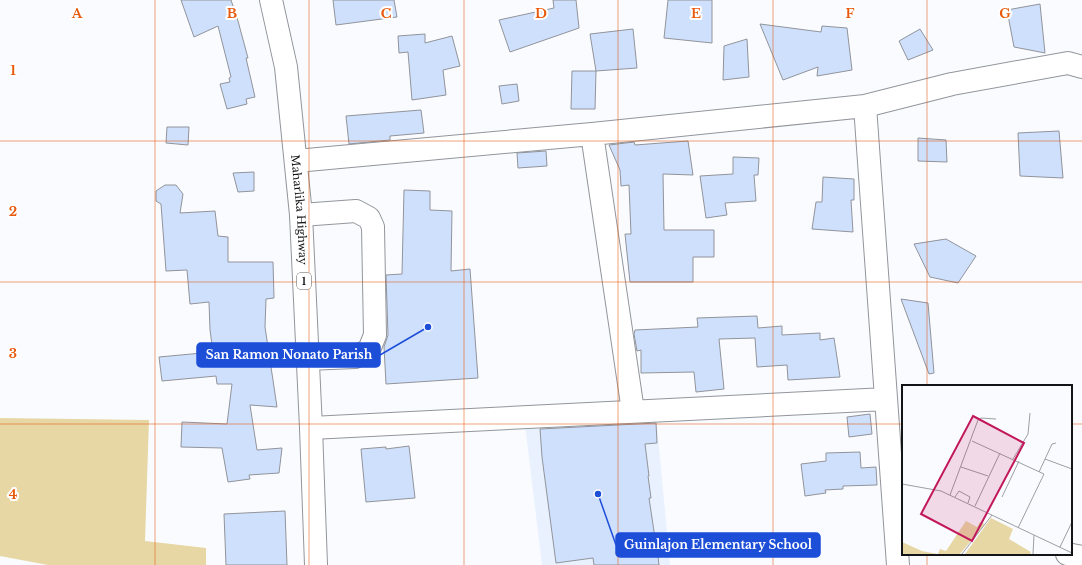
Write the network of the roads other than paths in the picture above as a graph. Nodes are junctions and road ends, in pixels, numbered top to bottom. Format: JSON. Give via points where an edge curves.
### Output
{"nodes":[{"id":1,"x":271,"y":0,"type":"edge"},
{"id":2,"x":1082,"y":67,"type":"edge"},
{"id":3,"x":864,"y":106,"type":"junction"},
{"id":4,"x":592,"y":134,"type":"junction"},
{"id":5,"x":296,"y":161,"type":"junction"},
{"id":6,"x":301,"y":215,"type":"junction"},
{"id":7,"x":307,"y":359,"type":"junction"},
{"id":8,"x":886,"y":399,"type":"junction"},
{"id":9,"x":633,"y":411,"type":"junction"},
{"id":10,"x":311,"y":428,"type":"junction"},
{"id":11,"x":900,"y":544,"type":"edge"},
{"id":12,"x":1072,"y":555,"type":"edge"},
{"id":13,"x":1082,"y":557,"type":"edge"},
{"id":14,"x":316,"y":565,"type":"edge"},
{"id":15,"x":898,"y":565,"type":"edge"}],
"edges":[{"from":1,"to":5,"type":"main road","name":"Maharlika Highway","number":"1","via":[[286,67]]},
{"from":2,"to":3,"type":"main road","via":[[1068,63],[952,84]]},
{"from":3,"to":4,"type":"main road"},
{"from":3,"to":8,"type":"main road"},
{"from":4,"to":5,"type":"main road"},
{"from":4,"to":9,"type":"main road"},
{"from":5,"to":6,"type":"main road","name":"Maharlika Highway","number":"1"},
{"from":6,"to":7,"type":"main road","name":"Maharlika Highway","number":"1"},
{"from":6,"to":7,"type":"main road","via":[[356,211],[369,218],[373,227],[375,335],[369,350],[356,357]]},
{"from":7,"to":10,"type":"main road","name":"Maharlika Highway","number":"1"},
{"from":8,"to":9,"type":"main road"},
{"from":8,"to":11,"type":"main road"},
{"from":9,"to":10,"type":"main road"},
{"from":10,"to":14,"type":"main road","name":"Maharlika Highway","number":"1"},
{"from":11,"to":15,"type":"main road"},
{"from":12,"to":13,"type":"main road"}]}
